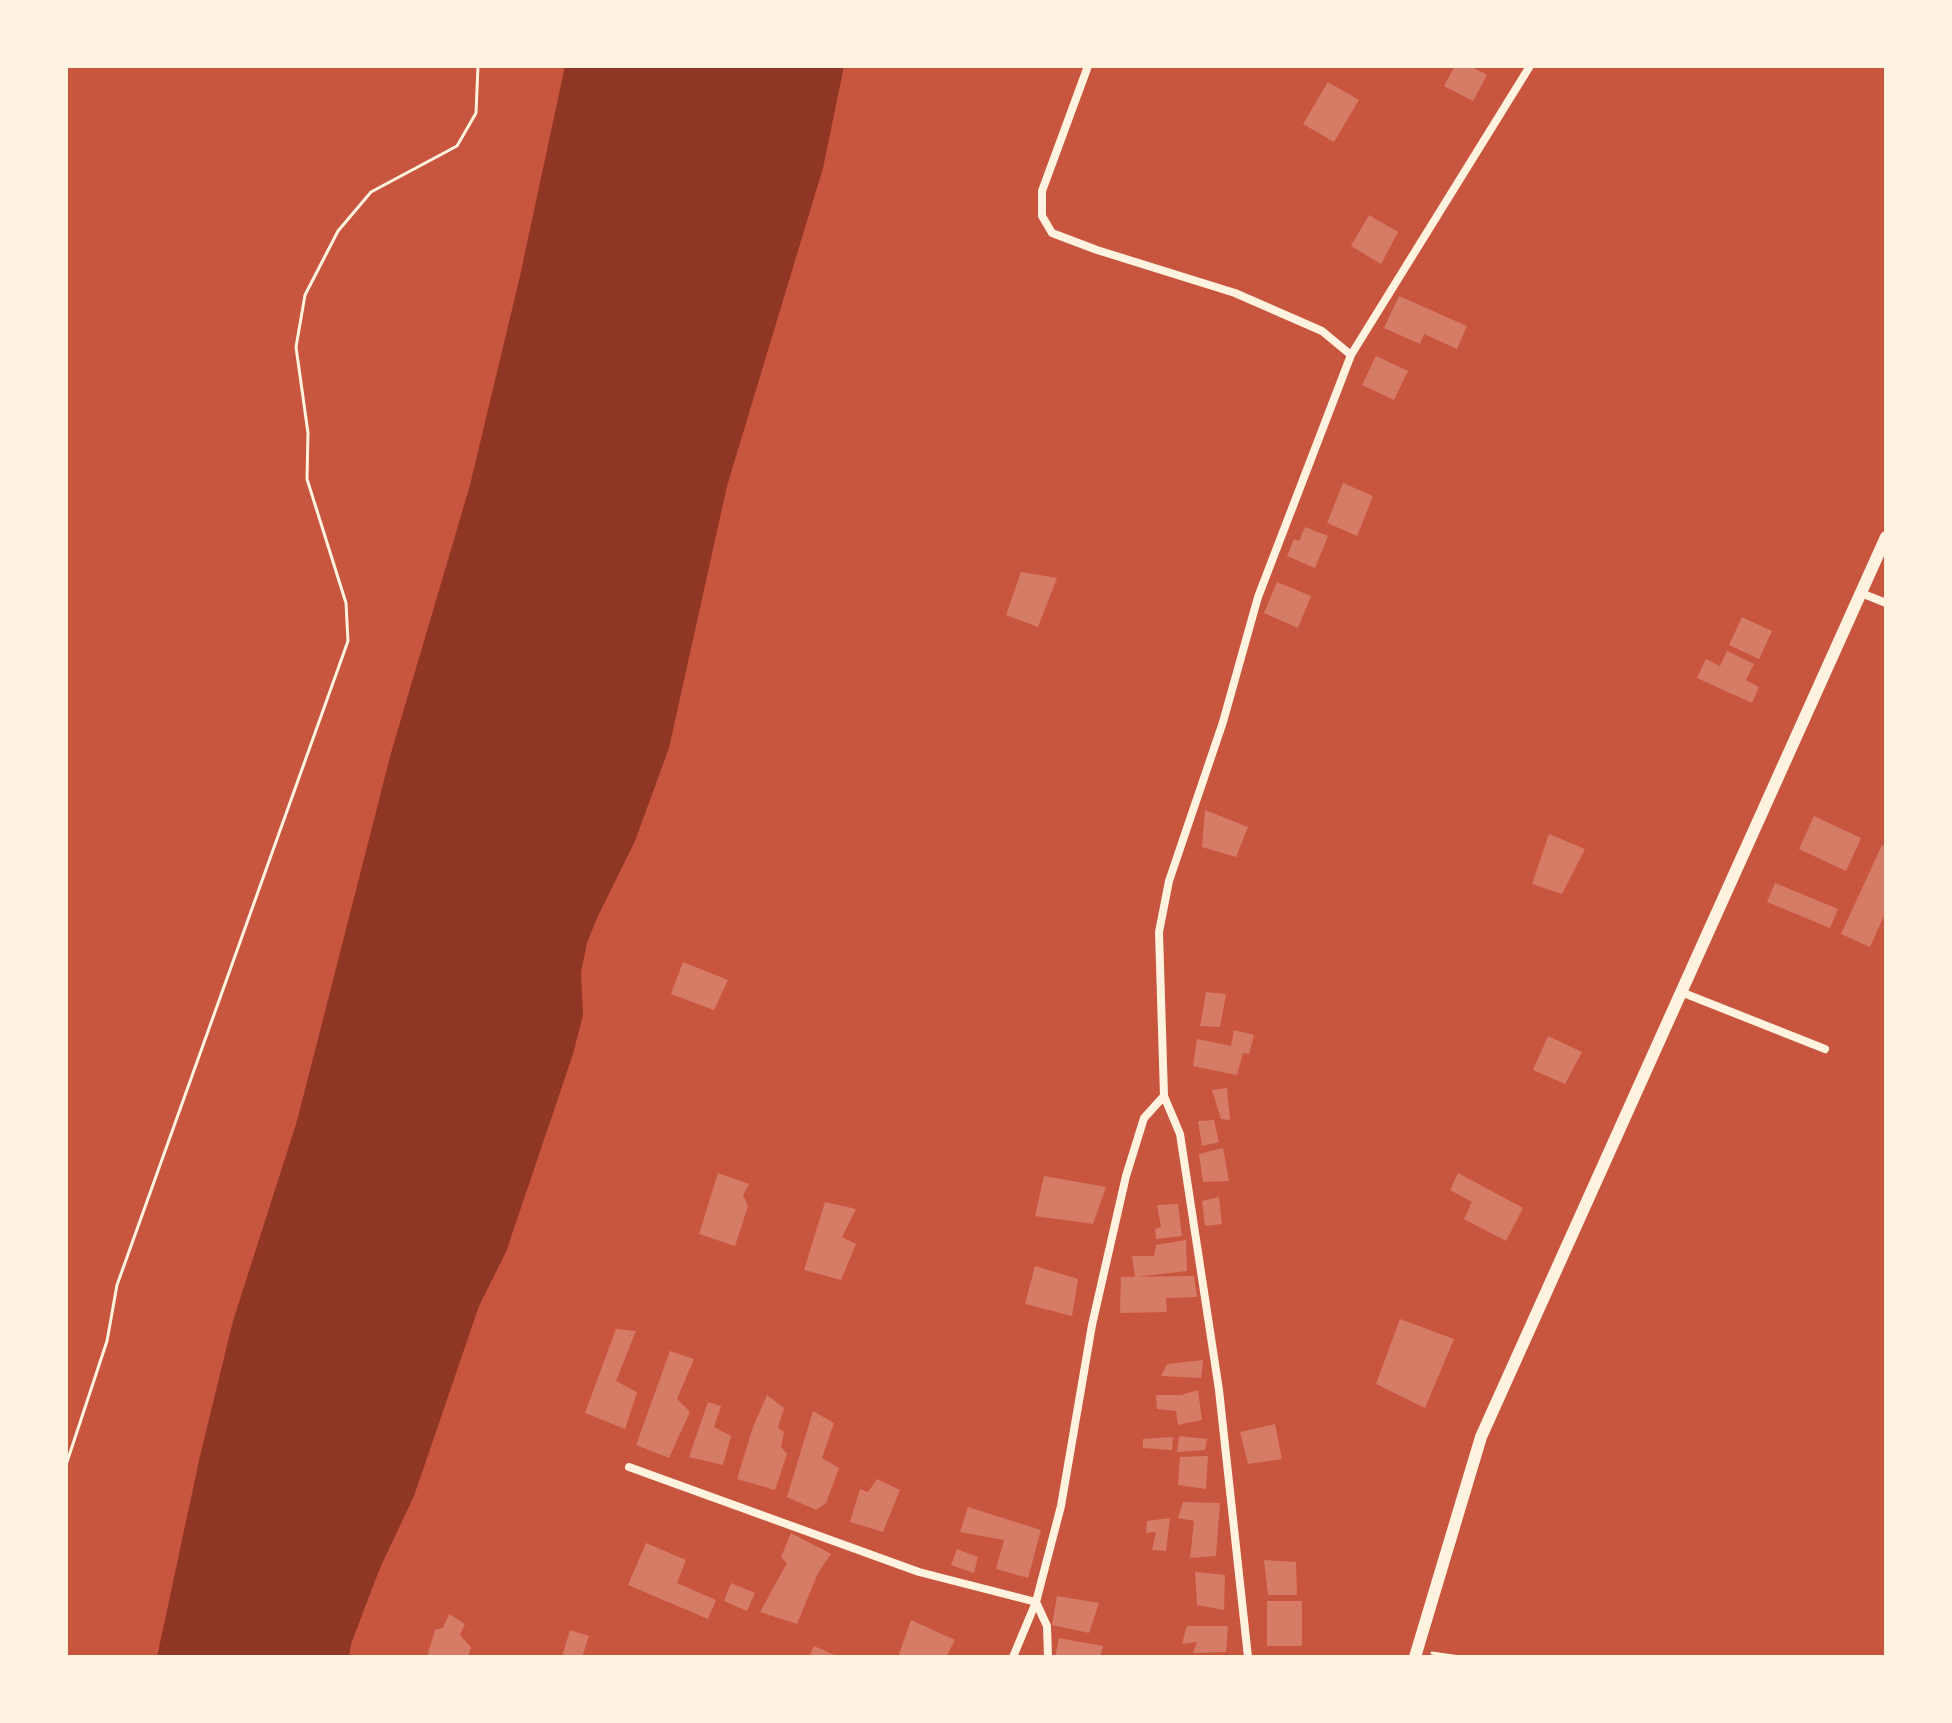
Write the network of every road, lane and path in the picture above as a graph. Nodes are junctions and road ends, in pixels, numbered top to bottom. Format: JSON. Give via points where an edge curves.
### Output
{"nodes":[{"id":1,"x":478,"y":66,"type":"edge"},
{"id":2,"x":1088,"y":66,"type":"edge"},
{"id":3,"x":1530,"y":66,"type":"edge"},
{"id":4,"x":1351,"y":355,"type":"junction"},
{"id":5,"x":1886,"y":537,"type":"edge"},
{"id":6,"x":1861,"y":593,"type":"junction"},
{"id":7,"x":1886,"y":603,"type":"edge"},
{"id":8,"x":1681,"y":992,"type":"junction"},
{"id":9,"x":1825,"y":1049,"type":"dead end"},
{"id":10,"x":1164,"y":1096,"type":"junction"},
{"id":11,"x":66,"y":1465,"type":"edge"},
{"id":12,"x":629,"y":1467,"type":"dead end"},
{"id":13,"x":1036,"y":1602,"type":"junction"},
{"id":14,"x":1416,"y":1654,"type":"edge"},
{"id":15,"x":1013,"y":1657,"type":"edge"},
{"id":16,"x":1048,"y":1657,"type":"edge"},
{"id":17,"x":1248,"y":1657,"type":"edge"},
{"id":18,"x":1460,"y":1657,"type":"edge"}],
"edges":[{"from":1,"to":11,"type":"path","via":[[476,113],[457,146],[371,192],[338,231],[305,295],[296,347],[308,433],[307,479],[346,603],[348,641],[117,1285],[107,1341]]},
{"from":2,"to":4,"type":"street","via":[[1042,191],[1042,216],[1052,233],[1235,293],[1322,331]]},
{"from":3,"to":4,"type":"street"},
{"from":4,"to":10,"type":"street","via":[[1258,597],[1169,881],[1159,932]]},
{"from":5,"to":6,"type":"main road"},
{"from":6,"to":7,"type":"street"},
{"from":6,"to":8,"type":"main road"},
{"from":8,"to":9,"type":"street"},
{"from":8,"to":14,"type":"main road","via":[[1481,1437]]},
{"from":10,"to":13,"type":"street","via":[[1144,1118],[1126,1176],[1092,1325],[1061,1506]]},
{"from":10,"to":17,"type":"street","via":[[1180,1134],[1217,1375]]},
{"from":12,"to":13,"type":"street","via":[[919,1572]]},
{"from":13,"to":15,"type":"street"},
{"from":13,"to":16,"type":"street","via":[[1047,1626]]},
{"from":14,"to":18,"type":"path"}]}
